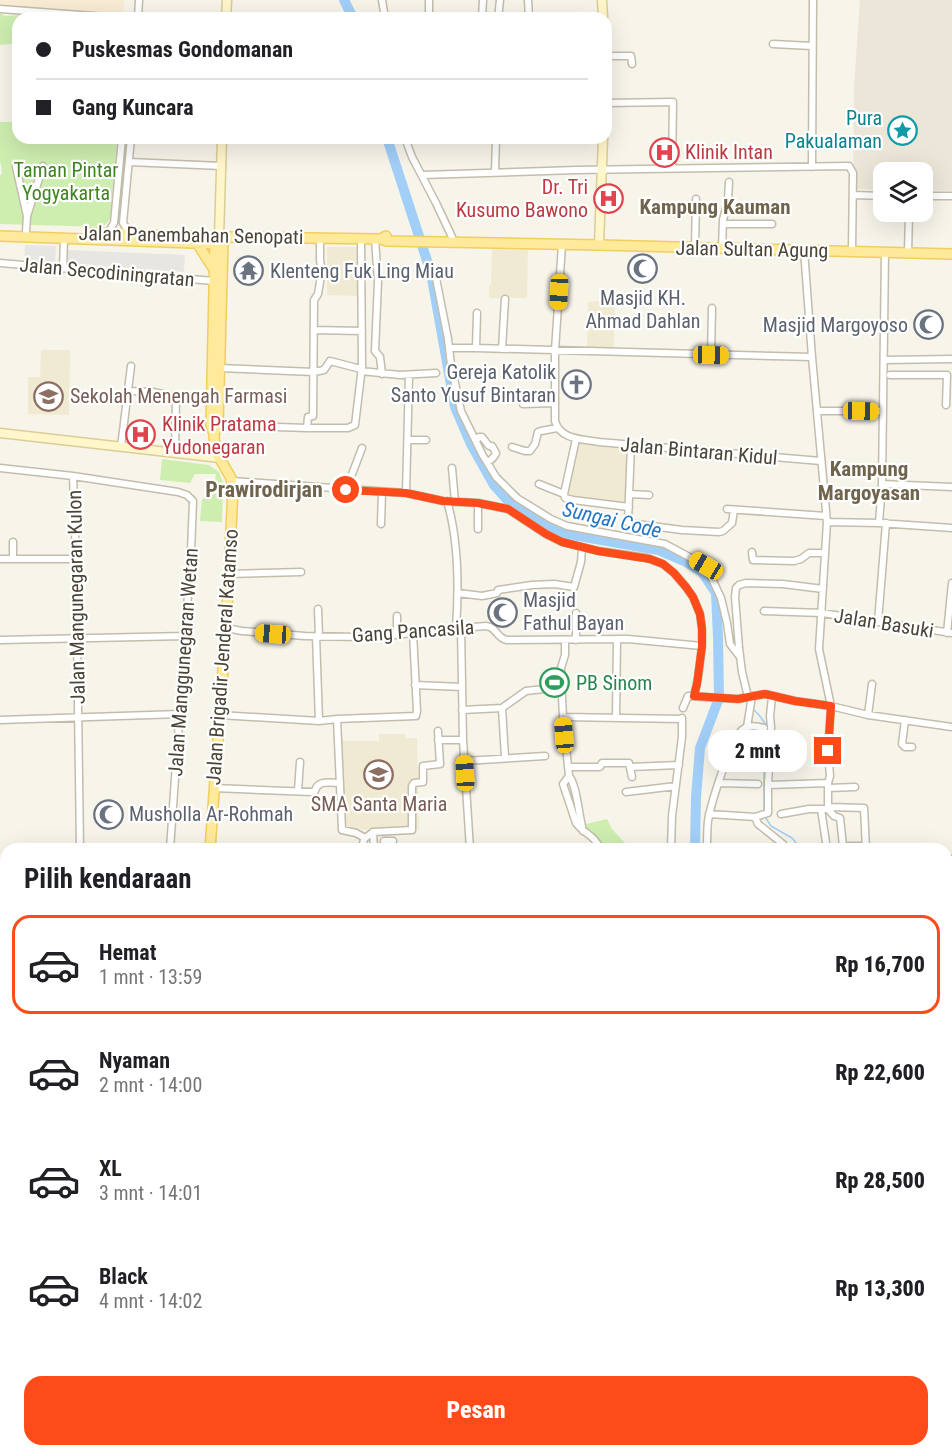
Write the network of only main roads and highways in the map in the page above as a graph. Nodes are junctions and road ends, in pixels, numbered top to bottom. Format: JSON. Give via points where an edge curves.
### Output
{"nodes":[{"id":1,"x":0,"y":230,"type":"edge"},
{"id":2,"x":0,"y":236,"type":"edge"},
{"id":3,"x":433,"y":240,"type":"junction"},
{"id":4,"x":221,"y":241,"type":"junction"},
{"id":5,"x":197,"y":243,"type":"junction"},
{"id":6,"x":557,"y":244,"type":"junction"},
{"id":7,"x":952,"y":254,"type":"edge"},
{"id":8,"x":215,"y":276,"type":"junction"},
{"id":9,"x":216,"y":430,"type":"junction"},
{"id":10,"x":210,"y":843,"type":"edge"}],
"edges":[{"from":1,"to":4,"type":"main road","name":"Jalan Panembahan Senopati"},
{"from":2,"to":5,"type":"main road","name":"Jalan Panembahan Senopati"},
{"from":3,"to":4,"type":"main road","name":"Jalan Panembahan Senopati","via":[[386,236]]},
{"from":3,"to":6,"type":"main road","name":"Jalan Sultan Agung"},
{"from":3,"to":6,"type":"main road","name":"Jalan Sultan Agung","via":[[543,239]]},
{"from":4,"to":5,"type":"main road","name":"Jalan Panembahan Senopati"},
{"from":4,"to":8,"type":"main road","name":"Jalan Brigadir Jenderal Katamso"},
{"from":4,"to":9,"type":"main road","name":"Jalan Brigadir Jenderal Katamso"},
{"from":5,"to":8,"type":"main road"},
{"from":6,"to":7,"type":"main road","name":"Jalan Sultan Agung"},
{"from":8,"to":9,"type":"main road","name":"Jalan Brigadir Jenderal Katamso","via":[[211,425]]},
{"from":9,"to":10,"type":"main road","name":"Jalan Brigadir Jenderal Katamso","via":[[214,447],[233,490]]}]}
